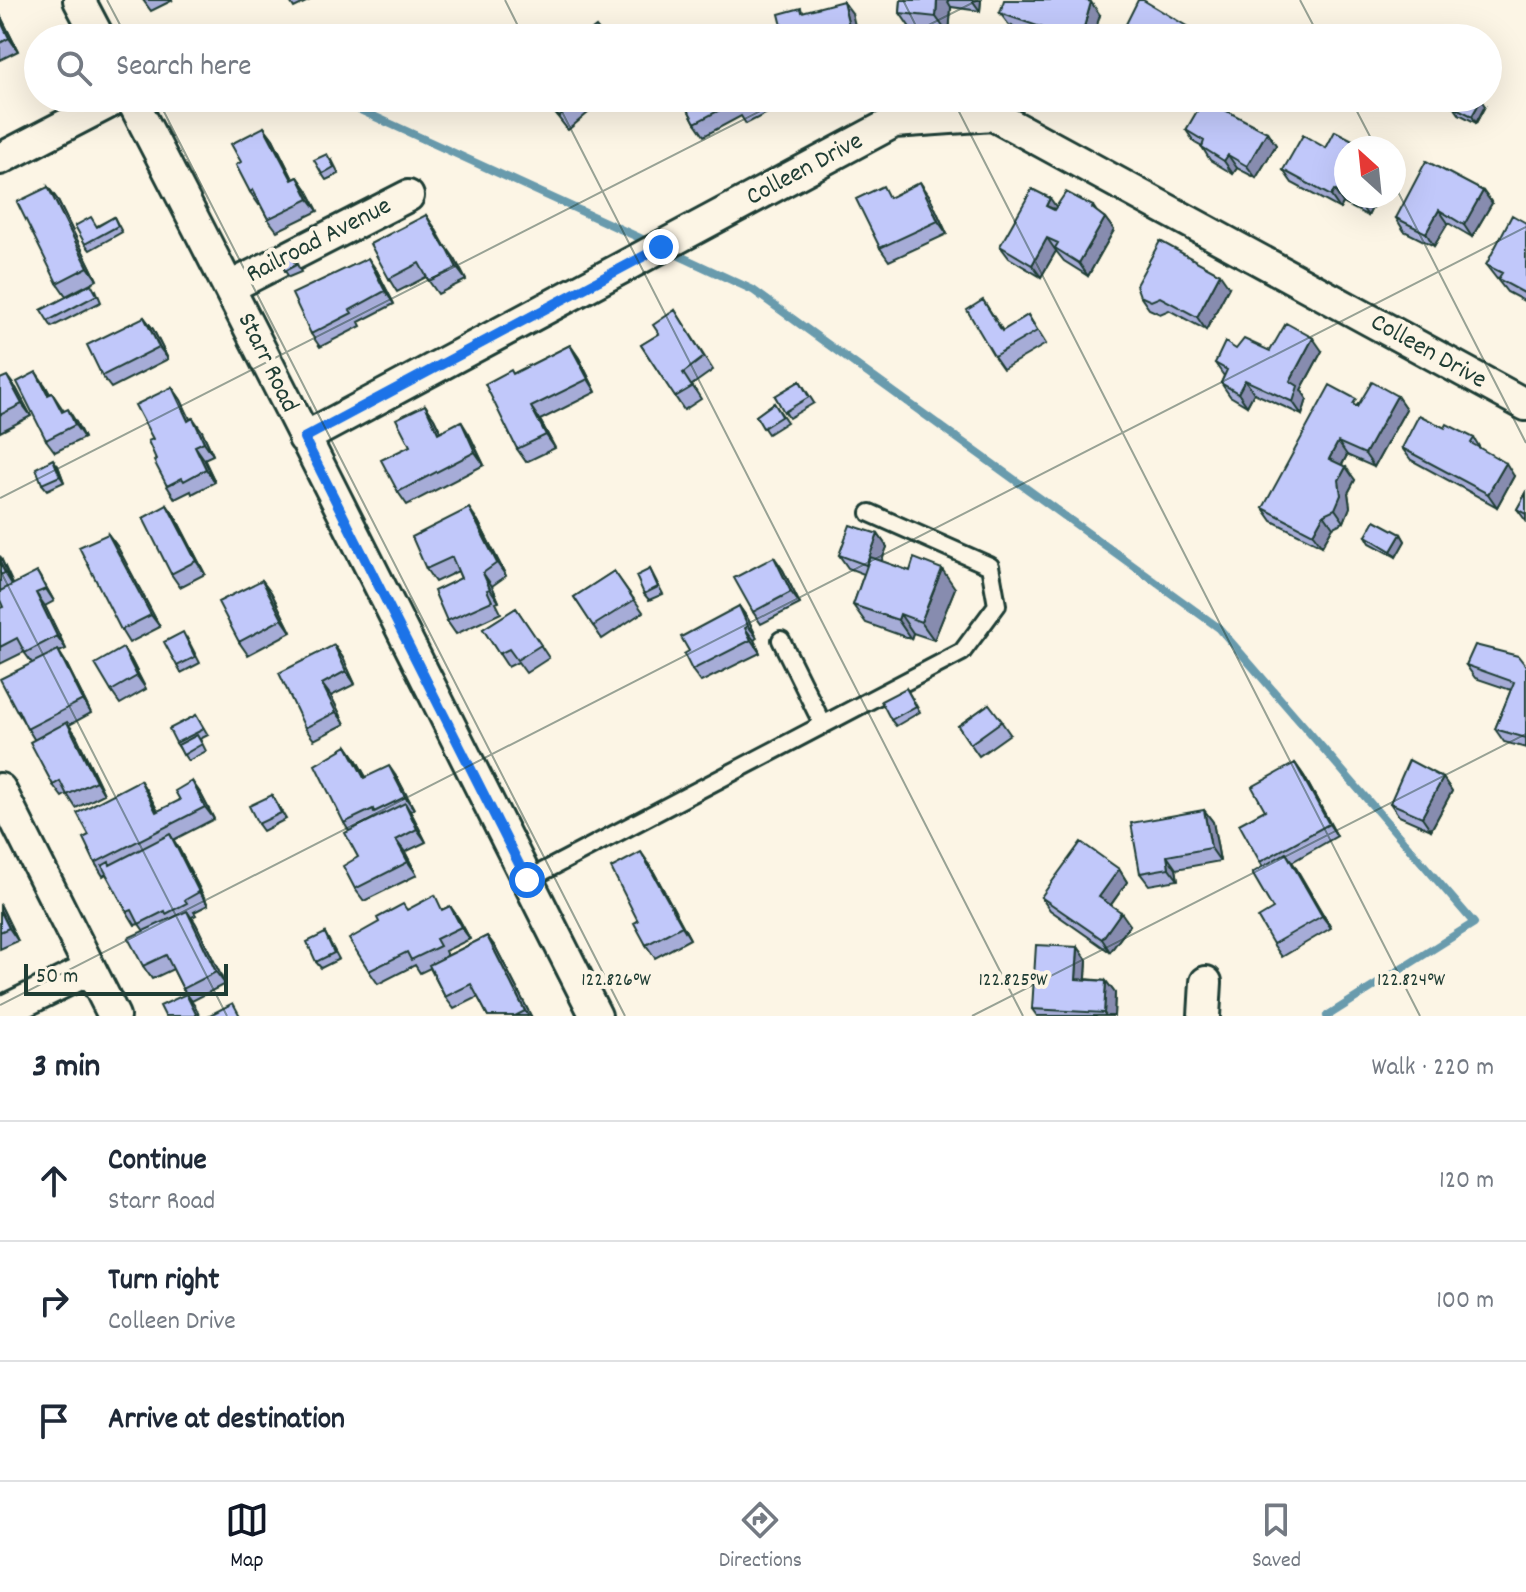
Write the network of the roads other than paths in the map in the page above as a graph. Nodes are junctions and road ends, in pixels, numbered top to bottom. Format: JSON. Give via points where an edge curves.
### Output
{"nodes":[{"id":1,"x":79,"y":0,"type":"edge"},
{"id":2,"x":92,"y":24,"type":"edge"},
{"id":3,"x":91,"y":112,"type":"edge"},
{"id":4,"x":138,"y":112,"type":"edge"},
{"id":5,"x":0,"y":159,"type":"edge"},
{"id":6,"x":408,"y":196,"type":"dead end"},
{"id":7,"x":230,"y":287,"type":"junction"},
{"id":8,"x":1526,"y":405,"type":"edge"},
{"id":9,"x":304,"y":438,"type":"junction"},
{"id":10,"x":870,"y":513,"type":"dead end"},
{"id":11,"x":781,"y":640,"type":"dead end"},
{"id":12,"x":823,"y":725,"type":"junction"},
{"id":13,"x":0,"y":789,"type":"edge"},
{"id":14,"x":527,"y":880,"type":"junction"},
{"id":15,"x":90,"y":969,"type":"junction"},
{"id":16,"x":1206,"y":982,"type":"dead end"},
{"id":17,"x":0,"y":1013,"type":"edge"},
{"id":18,"x":114,"y":1016,"type":"edge"},
{"id":19,"x":596,"y":1016,"type":"edge"},
{"id":20,"x":1204,"y":1016,"type":"edge"}],
"edges":[{"from":1,"to":2,"type":"street"},
{"from":3,"to":5,"type":"street"},
{"from":4,"to":7,"type":"street","name":"Starr Road"},
{"from":6,"to":7,"type":"street","name":"Railroad Avenue"},
{"from":7,"to":9,"type":"street","name":"Starr Road"},
{"from":8,"to":9,"type":"street","name":"Colleen Drive","via":[[993,115],[894,122]]},
{"from":9,"to":14,"type":"street","name":"Starr Road"},
{"from":10,"to":12,"type":"lane","via":[[990,566],[997,605],[962,652]]},
{"from":11,"to":12,"type":"lane"},
{"from":12,"to":14,"type":"lane"},
{"from":13,"to":15,"type":"street"},
{"from":14,"to":19,"type":"street","name":"Starr Road"},
{"from":15,"to":17,"type":"street"},
{"from":15,"to":18,"type":"street"},
{"from":16,"to":20,"type":"street"}]}
